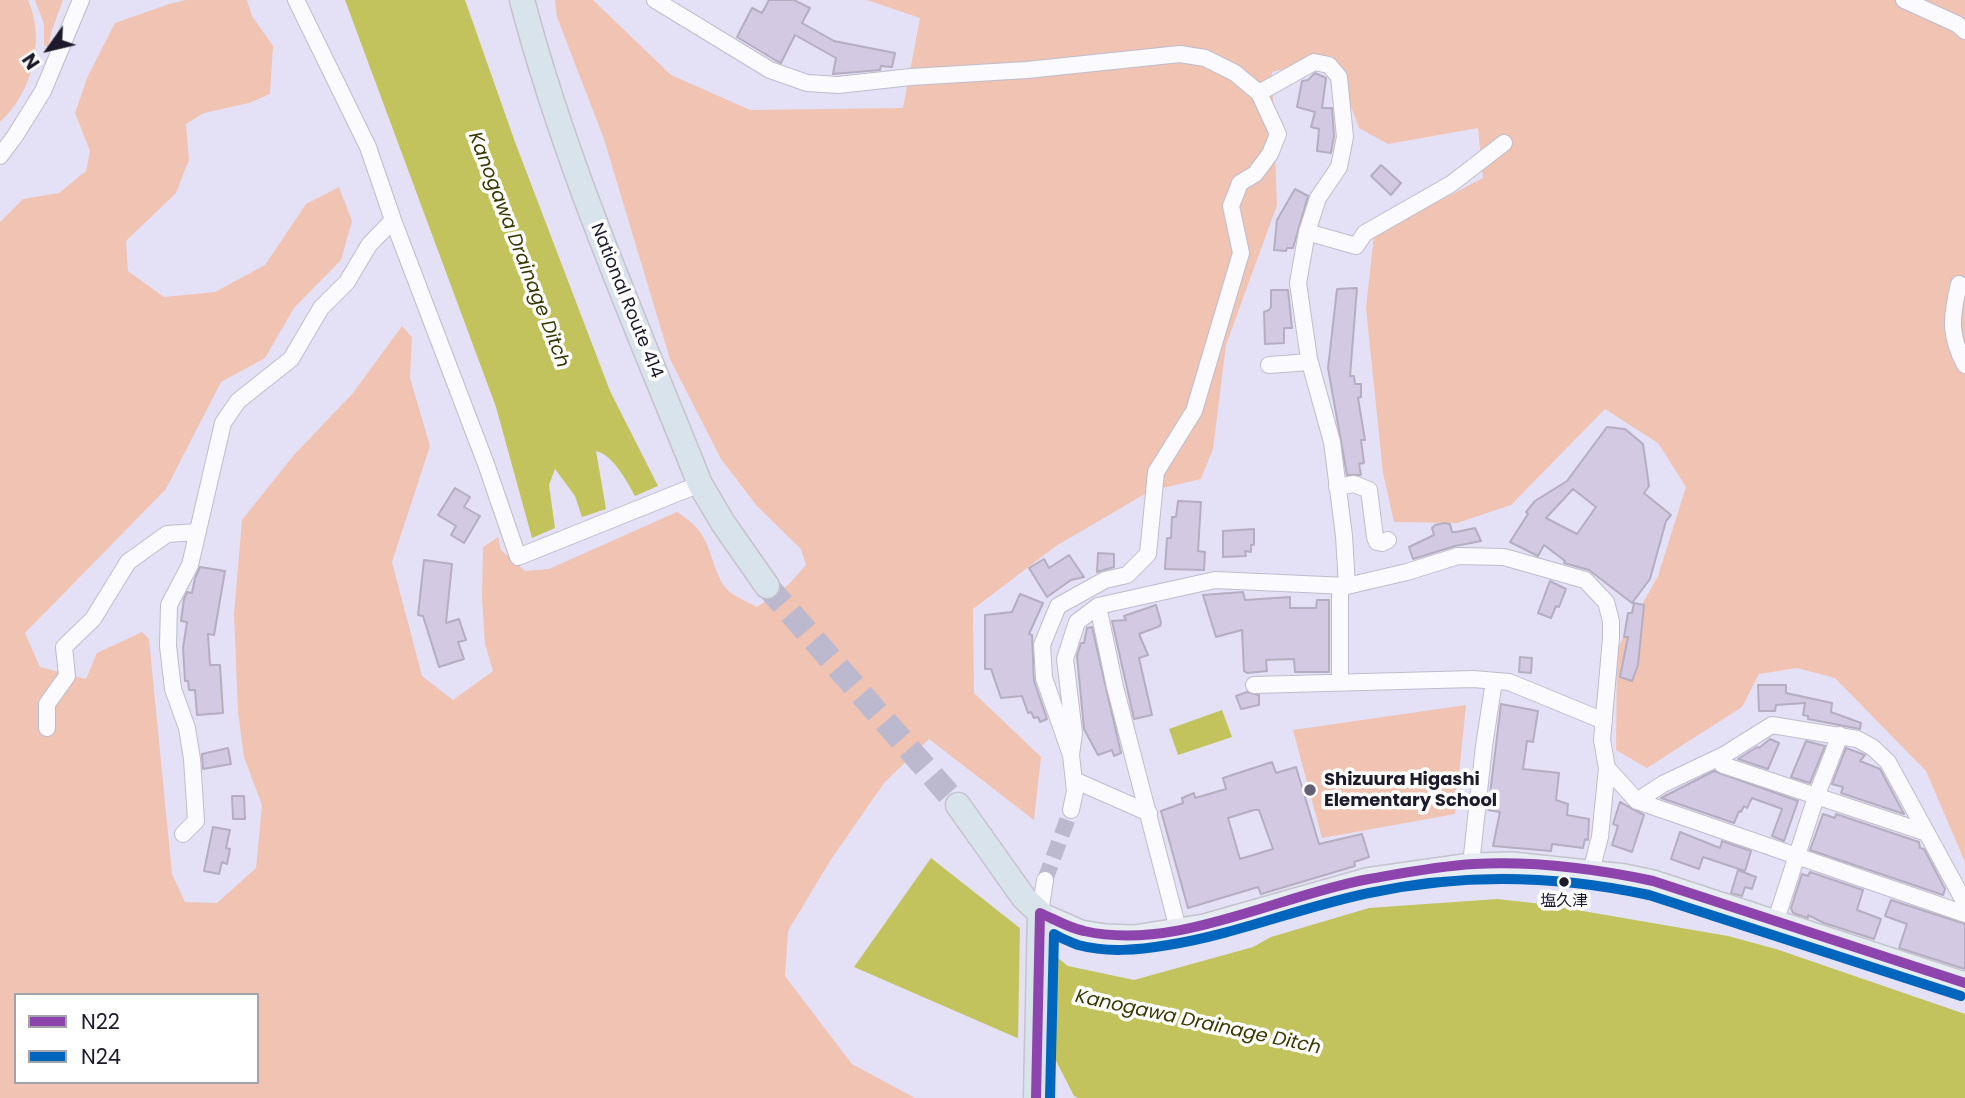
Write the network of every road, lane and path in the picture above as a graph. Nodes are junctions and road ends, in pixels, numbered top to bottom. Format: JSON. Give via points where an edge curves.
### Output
{"nodes":[{"id":1,"x":81,"y":0,"type":"edge"},
{"id":2,"x":296,"y":0,"type":"edge"},
{"id":3,"x":522,"y":0,"type":"edge"},
{"id":4,"x":655,"y":0,"type":"edge"},
{"id":5,"x":1904,"y":0,"type":"edge"},
{"id":6,"x":1965,"y":31,"type":"edge"},
{"id":7,"x":1259,"y":93,"type":"junction"},
{"id":8,"x":1494,"y":145,"type":"dead end"},
{"id":9,"x":0,"y":156,"type":"edge"},
{"id":10,"x":393,"y":219,"type":"junction"},
{"id":11,"x":1307,"y":232,"type":"junction"},
{"id":12,"x":1959,"y":284,"type":"dead end"},
{"id":13,"x":1310,"y":362,"type":"junction"},
{"id":14,"x":1269,"y":365,"type":"dead end"},
{"id":15,"x":1965,"y":365,"type":"edge"},
{"id":16,"x":700,"y":484,"type":"junction"},
{"id":17,"x":1338,"y":486,"type":"junction"},
{"id":18,"x":198,"y":532,"type":"junction"},
{"id":19,"x":1388,"y":540,"type":"dead end"},
{"id":20,"x":767,"y":586,"type":"tunnel mouth"},
{"id":21,"x":1343,"y":586,"type":"junction"},
{"id":22,"x":1098,"y":606,"type":"junction"},
{"id":23,"x":1494,"y":681,"type":"junction"},
{"id":24,"x":1340,"y":682,"type":"junction"},
{"id":25,"x":1254,"y":685,"type":"dead end"},
{"id":26,"x":1604,"y":721,"type":"junction"},
{"id":27,"x":47,"y":728,"type":"dead end"},
{"id":28,"x":1840,"y":735,"type":"junction"},
{"id":29,"x":1071,"y":755,"type":"junction"},
{"id":30,"x":1724,"y":755,"type":"junction"},
{"id":31,"x":1606,"y":768,"type":"junction"},
{"id":32,"x":1074,"y":780,"type":"junction"},
{"id":33,"x":1816,"y":797,"type":"junction"},
{"id":34,"x":1637,"y":802,"type":"junction"},
{"id":35,"x":958,"y":805,"type":"tunnel mouth"},
{"id":36,"x":1071,"y":810,"type":"tunnel mouth"},
{"id":37,"x":1149,"y":813,"type":"junction"},
{"id":38,"x":1927,"y":833,"type":"junction"},
{"id":39,"x":183,"y":834,"type":"dead end"},
{"id":40,"x":1796,"y":856,"type":"junction"},
{"id":41,"x":1471,"y":864,"type":"junction"},
{"id":42,"x":1591,"y":872,"type":"junction"},
{"id":43,"x":1045,"y":880,"type":"tunnel mouth"},
{"id":44,"x":1965,"y":903,"type":"edge"},
{"id":45,"x":1965,"y":914,"type":"edge"},
{"id":46,"x":1776,"y":920,"type":"junction"},
{"id":47,"x":1040,"y":923,"type":"junction"},
{"id":48,"x":1178,"y":929,"type":"junction"},
{"id":49,"x":1965,"y":983,"type":"edge"},
{"id":50,"x":1036,"y":1098,"type":"edge"}],
"edges":[{"from":1,"to":9,"type":"street","via":[[43,91]]},
{"from":2,"to":10,"type":"street","via":[[368,147]]},
{"from":3,"to":16,"type":"highway","name":"National Route 414","via":[[576,175]]},
{"from":4,"to":7,"type":"street","via":[[770,70],[807,83],[838,85],[1180,54],[1219,63]]},
{"from":5,"to":6,"type":"street"},
{"from":7,"to":11,"type":"street","via":[[1314,62],[1329,65],[1339,77],[1345,137],[1339,167],[1318,198]]},
{"from":7,"to":29,"type":"street","via":[[1278,134],[1255,174],[1240,183],[1231,206],[1241,253],[1194,411],[1156,472],[1147,554],[1127,575],[1105,580],[1058,606],[1042,645],[1044,678]]},
{"from":8,"to":11,"type":"street","via":[[1451,184],[1365,233],[1356,246]]},
{"from":10,"to":16,"type":"street","via":[[517,557]]},
{"from":10,"to":18,"type":"street","via":[[369,245],[347,282],[321,308],[291,359],[238,401],[223,423]]},
{"from":11,"to":13,"type":"street","via":[[1298,283]]},
{"from":12,"to":15,"type":"street","via":[[1952,331]]},
{"from":13,"to":14,"type":"street"},
{"from":13,"to":17,"type":"street","via":[[1332,442]]},
{"from":16,"to":20,"type":"highway","name":"National Route 414"},
{"from":17,"to":19,"type":"street","via":[[1354,484],[1369,491],[1375,537],[1377,542]]},
{"from":17,"to":21,"type":"street"},
{"from":18,"to":27,"type":"street","via":[[167,534],[128,562],[93,619],[64,647],[68,676],[47,704]]},
{"from":18,"to":39,"type":"street","via":[[190,565],[169,605],[173,689],[187,727],[193,784],[195,821]]},
{"from":21,"to":22,"type":"street","via":[[1215,580]]},
{"from":21,"to":24,"type":"street"},
{"from":21,"to":26,"type":"street","via":[[1458,556],[1504,557],[1585,580],[1606,602],[1611,621]]},
{"from":22,"to":29,"type":"street","via":[[1077,622],[1065,659],[1074,733]]},
{"from":22,"to":37,"type":"street"},
{"from":23,"to":24,"type":"street"},
{"from":23,"to":26,"type":"street","via":[[1509,682]]},
{"from":23,"to":41,"type":"street"},
{"from":24,"to":25,"type":"street"},
{"from":26,"to":31,"type":"street"},
{"from":28,"to":30,"type":"street","via":[[1772,725]]},
{"from":28,"to":33,"type":"street"},
{"from":28,"to":38,"type":"street","via":[[1864,743],[1888,762]]},
{"from":29,"to":32,"type":"street"},
{"from":30,"to":33,"type":"street","via":[[1723,765]]},
{"from":30,"to":34,"type":"street"},
{"from":31,"to":34,"type":"street"},
{"from":31,"to":42,"type":"street","via":[[1600,837]]},
{"from":32,"to":36,"type":"street"},
{"from":32,"to":37,"type":"street"},
{"from":33,"to":38,"type":"street"},
{"from":33,"to":40,"type":"street"},
{"from":34,"to":40,"type":"street"},
{"from":35,"to":47,"type":"highway"},
{"from":37,"to":48,"type":"street"},
{"from":38,"to":44,"type":"street"},
{"from":40,"to":45,"type":"street"},
{"from":40,"to":46,"type":"street"},
{"from":41,"to":42,"type":"main road","via":[[1512,863]]},
{"from":41,"to":48,"type":"main road","via":[[1366,878]]},
{"from":42,"to":46,"type":"main road","via":[[1653,881]]},
{"from":43,"to":47,"type":"street"},
{"from":46,"to":49,"type":"main road"},
{"from":47,"to":48,"type":"main road","via":[[1105,935]]},
{"from":47,"to":50,"type":"highway"}]}
